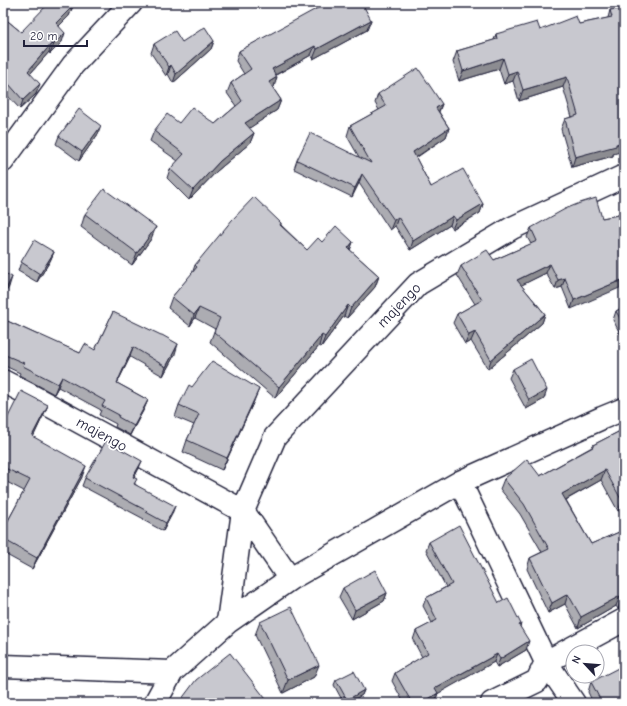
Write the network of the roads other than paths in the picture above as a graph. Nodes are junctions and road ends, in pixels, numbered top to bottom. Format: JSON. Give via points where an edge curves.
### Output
{"nodes":[{"id":1,"x":131,"y":3,"type":"edge"},
{"id":2,"x":3,"y":161,"type":"edge"},
{"id":3,"x":624,"y":176,"type":"edge"},
{"id":4,"x":3,"y":381,"type":"edge"},
{"id":5,"x":624,"y":409,"type":"edge"},
{"id":6,"x":460,"y":482,"type":"junction"},
{"id":7,"x":243,"y":511,"type":"junction"},
{"id":8,"x":290,"y":579,"type":"junction"},
{"id":9,"x":624,"y":620,"type":"edge"},
{"id":10,"x":228,"y":622,"type":"junction"},
{"id":11,"x":546,"y":662,"type":"junction"},
{"id":12,"x":3,"y":666,"type":"edge"},
{"id":13,"x":172,"y":672,"type":"junction"},
{"id":14,"x":155,"y":703,"type":"edge"},
{"id":15,"x":492,"y":703,"type":"edge"},
{"id":16,"x":574,"y":703,"type":"edge"}],
"edges":[{"from":1,"to":2,"type":"street","via":[[73,65]]},
{"from":3,"to":7,"type":"street","name":"majengo","via":[[512,228],[418,284],[275,438]]},
{"from":4,"to":7,"type":"street","name":"majengo"},
{"from":5,"to":6,"type":"street"},
{"from":6,"to":8,"type":"street"},
{"from":6,"to":11,"type":"street"},
{"from":7,"to":8,"type":"street","name":"majengo"},
{"from":7,"to":10,"type":"street","name":"majengo"},
{"from":8,"to":10,"type":"street"},
{"from":9,"to":11,"type":"street"},
{"from":10,"to":13,"type":"street"},
{"from":11,"to":15,"type":"street","via":[[537,681]]},
{"from":11,"to":16,"type":"street"},
{"from":12,"to":13,"type":"street"},
{"from":13,"to":14,"type":"street"}]}
